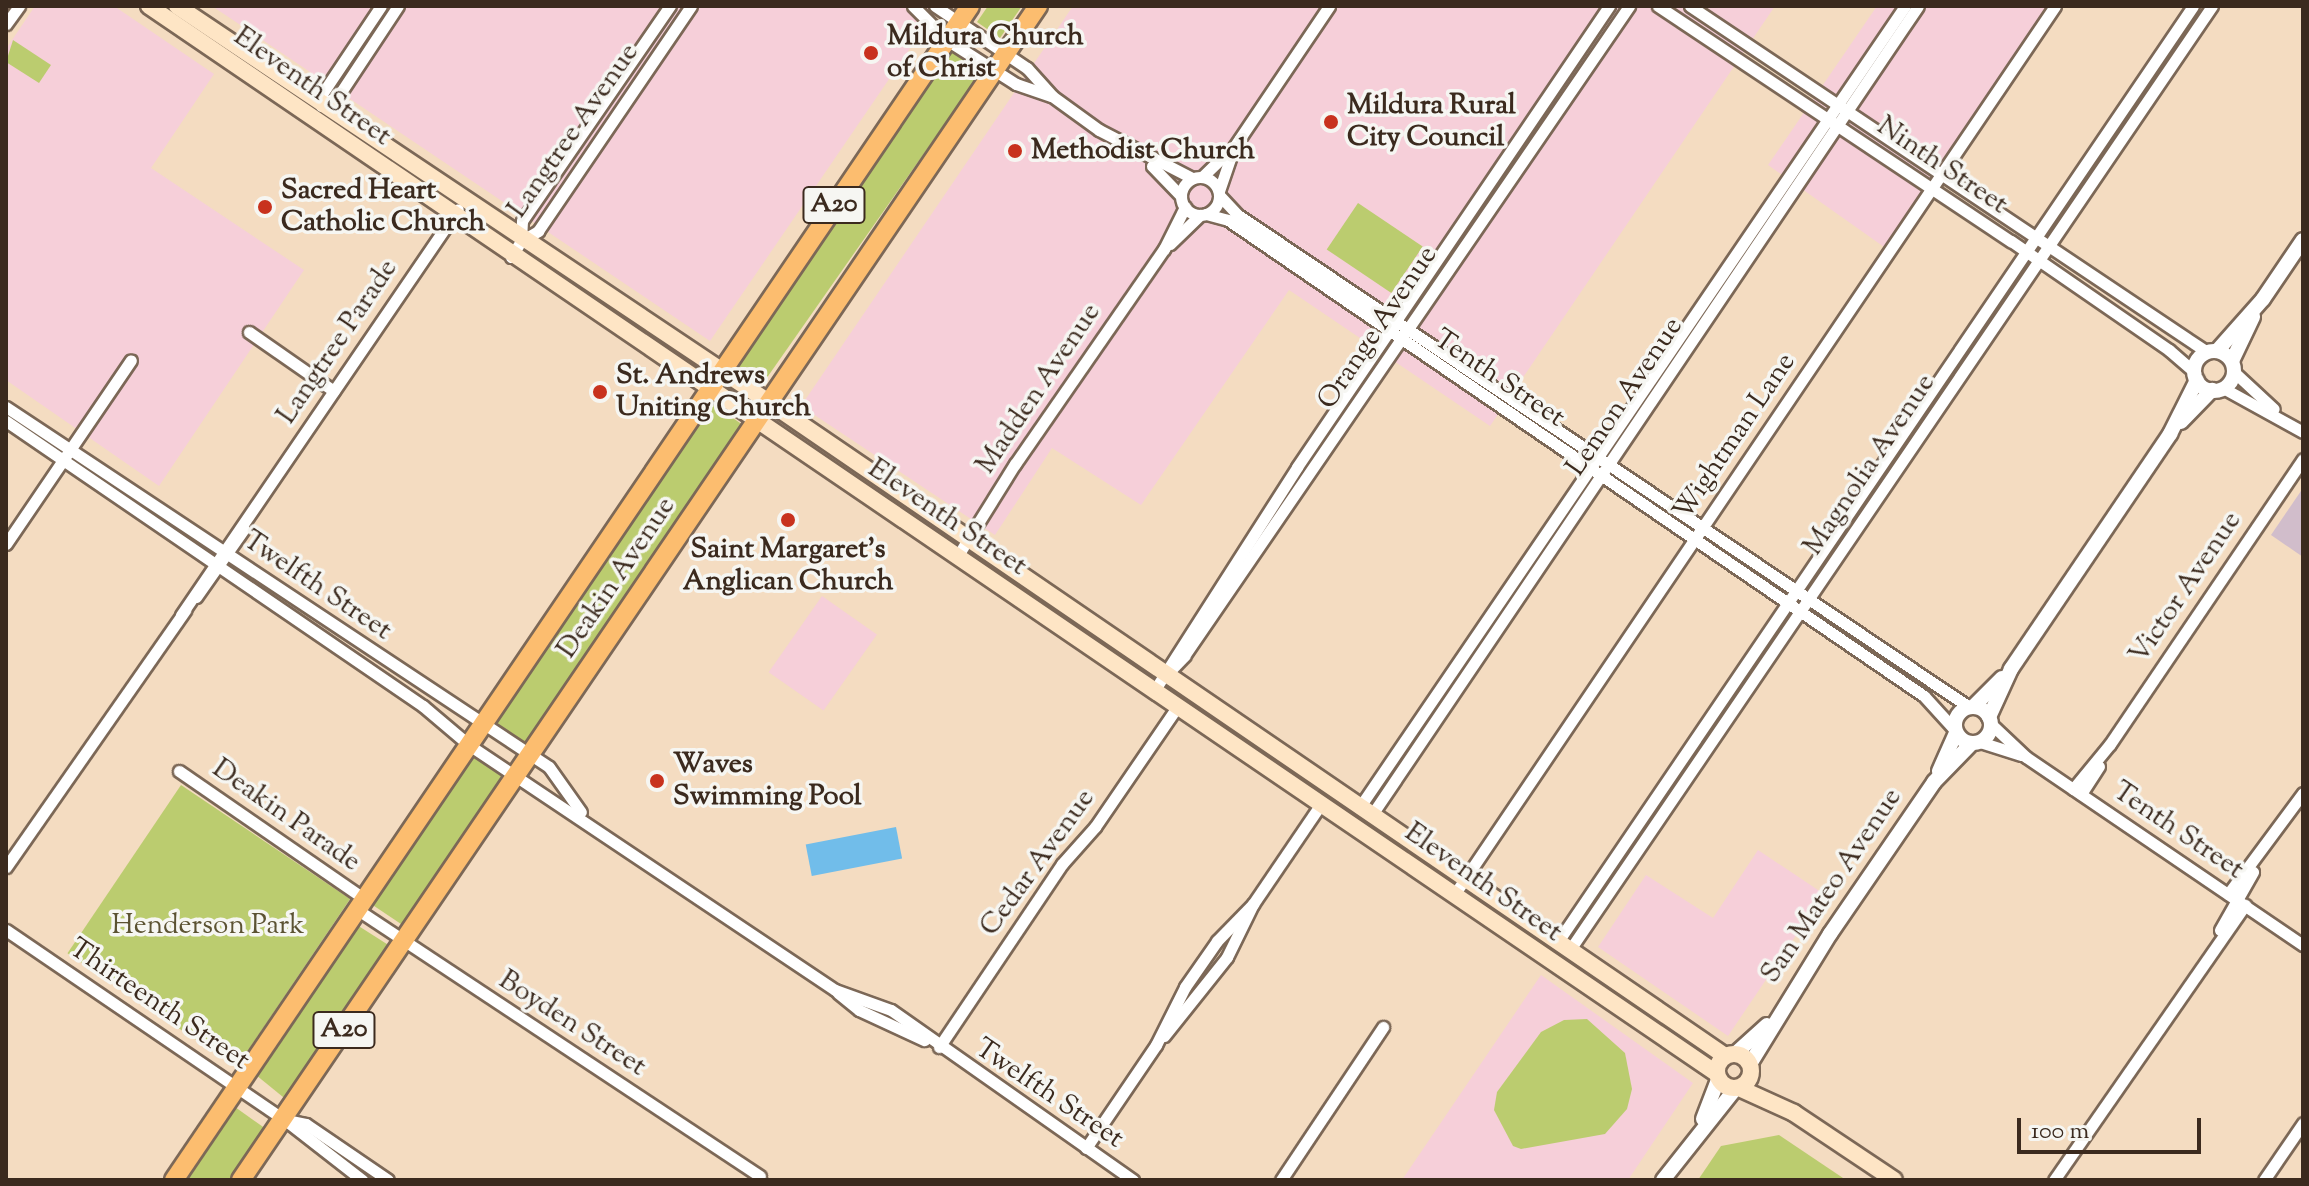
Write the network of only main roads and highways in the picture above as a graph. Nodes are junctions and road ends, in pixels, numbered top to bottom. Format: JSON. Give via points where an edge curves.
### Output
{"nodes":[{"id":1,"x":149,"y":6,"type":"edge"},
{"id":2,"x":177,"y":6,"type":"edge"},
{"id":3,"x":1038,"y":6,"type":"edge"},
{"id":4,"x":965,"y":14,"type":"edge"},
{"id":5,"x":316,"y":112,"type":"junction"},
{"id":6,"x":720,"y":371,"type":"junction"},
{"id":7,"x":707,"y":391,"type":"junction"},
{"id":8,"x":770,"y":403,"type":"junction"},
{"id":9,"x":757,"y":423,"type":"junction"},
{"id":10,"x":1365,"y":812,"type":"junction"},
{"id":11,"x":1355,"y":826,"type":"junction"},
{"id":12,"x":1563,"y":947,"type":"junction"},
{"id":13,"x":1553,"y":963,"type":"junction"},
{"id":14,"x":1730,"y":1055,"type":"junction"},
{"id":15,"x":1750,"y":1068,"type":"junction"},
{"id":16,"x":1717,"y":1076,"type":"junction"},
{"id":17,"x":1737,"y":1088,"type":"junction"},
{"id":18,"x":1794,"y":1113,"type":"junction"},
{"id":19,"x":174,"y":1180,"type":"edge"},
{"id":20,"x":241,"y":1180,"type":"edge"},
{"id":21,"x":1894,"y":1180,"type":"edge"}],
"edges":[{"from":1,"to":5,"type":"main road","name":"Eleventh Street"},
{"from":2,"to":5,"type":"main road","name":"Eleventh Street"},
{"from":3,"to":8,"type":"highway","name":"Deakin Avenue","number":"A20"},
{"from":4,"to":6,"type":"highway","name":"Deakin Avenue","number":"A20"},
{"from":5,"to":6,"type":"main road","name":"Eleventh Street","via":[[463,201]]},
{"from":5,"to":7,"type":"main road","name":"Eleventh Street","via":[[452,217]]},
{"from":6,"to":7,"type":"highway","name":"Deakin Avenue","number":"A20"},
{"from":6,"to":8,"type":"main road","name":"Eleventh Street"},
{"from":7,"to":9,"type":"main road","name":"Eleventh Street"},
{"from":7,"to":19,"type":"highway","name":"Deakin Avenue","number":"A20"},
{"from":8,"to":9,"type":"highway","name":"Deakin Avenue","number":"A20"},
{"from":8,"to":10,"type":"main road","name":"Eleventh Street"},
{"from":9,"to":11,"type":"main road","name":"Eleventh Street"},
{"from":9,"to":20,"type":"highway","name":"Deakin Avenue","number":"A20"},
{"from":10,"to":11,"type":"main road"},
{"from":10,"to":12,"type":"main road","name":"Eleventh Street"},
{"from":11,"to":13,"type":"main road","name":"Eleventh Street"},
{"from":12,"to":13,"type":"main road"},
{"from":12,"to":14,"type":"main road","name":"Eleventh Street"},
{"from":13,"to":16,"type":"main road","name":"Eleventh Street"},
{"from":14,"to":15,"type":"main road","name":"Eleventh Street"},
{"from":14,"to":16,"type":"main road"},
{"from":15,"to":17,"type":"main road"},
{"from":15,"to":18,"type":"main road"},
{"from":16,"to":17,"type":"main road","name":"Eleventh Street"},
{"from":17,"to":18,"type":"main road"},
{"from":18,"to":21,"type":"main road"}]}
